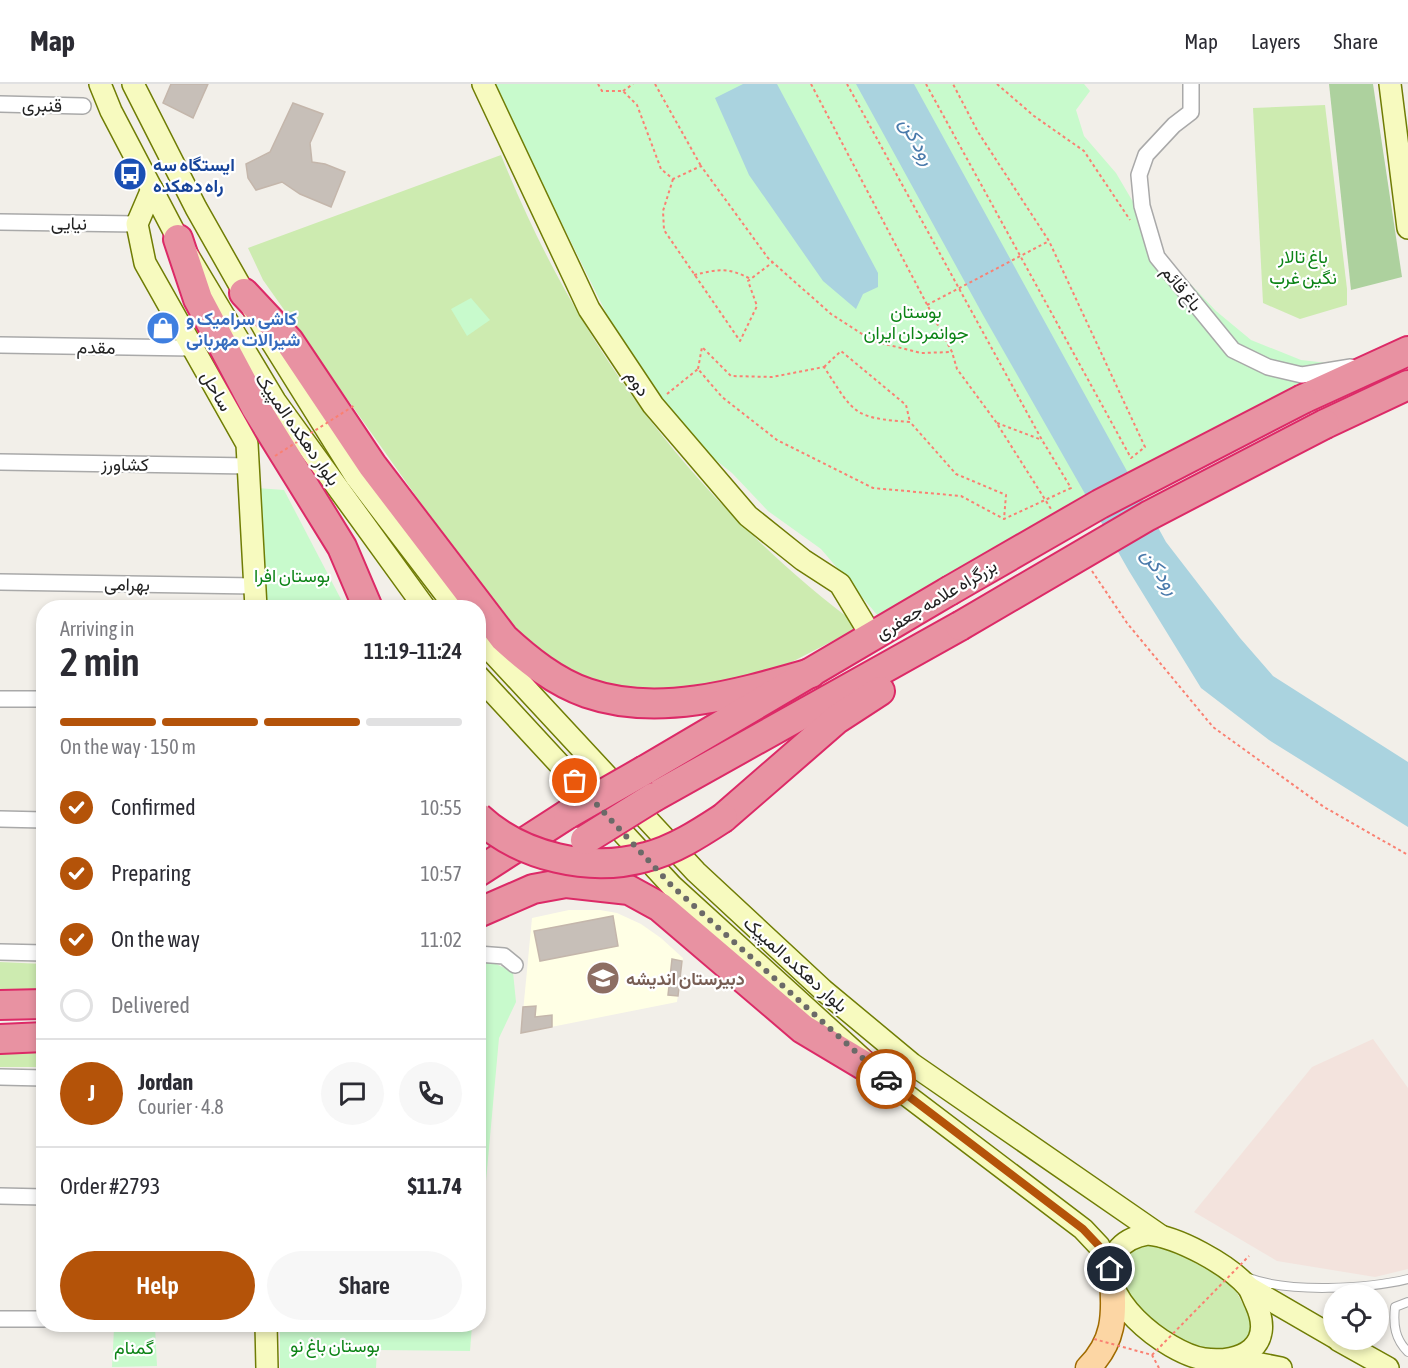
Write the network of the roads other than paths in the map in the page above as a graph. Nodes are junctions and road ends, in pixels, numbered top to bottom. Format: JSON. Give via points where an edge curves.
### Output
{"nodes":[{"id":1,"x":100,"y":84,"type":"edge"},
{"id":2,"x":133,"y":84,"type":"edge"},
{"id":3,"x":483,"y":84,"type":"edge"},
{"id":4,"x":1191,"y":84,"type":"edge"},
{"id":5,"x":1390,"y":84,"type":"edge"},
{"id":6,"x":0,"y":104,"type":"edge"},
{"id":7,"x":83,"y":106,"type":"dead end"},
{"id":8,"x":152,"y":189,"type":"junction"},
{"id":9,"x":0,"y":222,"type":"edge"},
{"id":10,"x":137,"y":224,"type":"junction"},
{"id":11,"x":1408,"y":228,"type":"edge"},
{"id":12,"x":178,"y":238,"type":"junction"},
{"id":13,"x":253,"y":298,"type":"junction"},
{"id":14,"x":0,"y":345,"type":"edge"},
{"id":15,"x":192,"y":348,"type":"junction"},
{"id":16,"x":1396,"y":356,"type":"edge"},
{"id":17,"x":1408,"y":385,"type":"edge"},
{"id":18,"x":344,"y":408,"type":"dead end"},
{"id":19,"x":355,"y":438,"type":"junction"},
{"id":20,"x":0,"y":462,"type":"edge"},
{"id":21,"x":250,"y":466,"type":"junction"},
{"id":22,"x":0,"y":582,"type":"edge"},
{"id":23,"x":255,"y":586,"type":"junction"},
{"id":24,"x":256,"y":600,"type":"edge"},
{"id":25,"x":365,"y":600,"type":"edge"},
{"id":26,"x":419,"y":600,"type":"edge"},
{"id":27,"x":450,"y":600,"type":"edge"},
{"id":28,"x":475,"y":600,"type":"edge"},
{"id":29,"x":486,"y":614,"type":"edge"},
{"id":30,"x":960,"y":626,"type":"junction"},
{"id":31,"x":866,"y":627,"type":"dead end"},
{"id":32,"x":486,"y":646,"type":"edge"},
{"id":33,"x":811,"y":673,"type":"junction"},
{"id":34,"x":486,"y":685,"type":"edge"},
{"id":35,"x":0,"y":699,"type":"edge"},
{"id":36,"x":36,"y":699,"type":"edge"},
{"id":37,"x":0,"y":819,"type":"edge"},
{"id":38,"x":36,"y":820,"type":"edge"},
{"id":39,"x":486,"y":823,"type":"edge"},
{"id":40,"x":486,"y":867,"type":"edge"},
{"id":41,"x":486,"y":901,"type":"edge"},
{"id":42,"x":486,"y":910,"type":"edge"},
{"id":43,"x":0,"y":952,"type":"edge"},
{"id":44,"x":36,"y":953,"type":"edge"},
{"id":45,"x":486,"y":955,"type":"edge"},
{"id":46,"x":515,"y":965,"type":"dead end"},
{"id":47,"x":36,"y":1004,"type":"edge"},
{"id":48,"x":0,"y":1005,"type":"edge"},
{"id":49,"x":36,"y":1037,"type":"edge"},
{"id":50,"x":0,"y":1039,"type":"edge"},
{"id":51,"x":880,"y":1075,"type":"junction"},
{"id":52,"x":0,"y":1077,"type":"edge"},
{"id":53,"x":36,"y":1078,"type":"edge"},
{"id":54,"x":0,"y":1196,"type":"edge"},
{"id":55,"x":36,"y":1197,"type":"edge"},
{"id":56,"x":1161,"y":1236,"type":"junction"},
{"id":57,"x":1223,"y":1268,"type":"junction"},
{"id":58,"x":1111,"y":1275,"type":"junction"},
{"id":59,"x":1408,"y":1279,"type":"edge"},
{"id":60,"x":1248,"y":1287,"type":"junction"},
{"id":61,"x":1408,"y":1302,"type":"edge"},
{"id":62,"x":0,"y":1319,"type":"edge"},
{"id":63,"x":36,"y":1319,"type":"edge"},
{"id":64,"x":1323,"y":1331,"type":"edge"},
{"id":65,"x":266,"y":1332,"type":"edge"},
{"id":66,"x":1356,"y":1350,"type":"edge"},
{"id":67,"x":1408,"y":1352,"type":"edge"},
{"id":68,"x":1235,"y":1359,"type":"junction"},
{"id":69,"x":267,"y":1368,"type":"edge"},
{"id":70,"x":1088,"y":1368,"type":"edge"},
{"id":71,"x":1281,"y":1368,"type":"edge"},
{"id":72,"x":1388,"y":1368,"type":"edge"}],
"edges":[{"from":1,"to":8,"type":"main road","name":"بلوار دهکده المپیک"},
{"from":2,"to":13,"type":"main road","name":"بلوار دهکده المپیک","via":[[196,208]]},
{"from":3,"to":31,"type":"main road","name":"دوم","via":[[589,309],[653,405],[748,516],[802,560],[840,584]]},
{"from":4,"to":16,"type":"street","name":"باغ قائم","via":[[1191,112],[1146,155],[1139,175],[1142,206],[1157,257],[1233,350],[1268,367],[1302,375]]},
{"from":5,"to":11,"type":"main road"},
{"from":6,"to":7,"type":"street","name":"قنبری"},
{"from":8,"to":10,"type":"main road"},
{"from":8,"to":12,"type":"main road","name":"بلوار دهکده المپیک"},
{"from":9,"to":10,"type":"street","name":"نیایی"},
{"from":10,"to":15,"type":"main road","name":"ساحل","via":[[145,262]]},
{"from":12,"to":25,"type":"highway","via":[[198,298],[256,408],[342,547]]},
{"from":12,"to":26,"type":"main road","name":"بلوار دهکده المپیک","via":[[275,400]]},
{"from":13,"to":19,"type":"highway","via":[[289,341]]},
{"from":13,"to":27,"type":"main road","name":"بلوار دهکده المپیک","via":[[273,344],[356,477]]},
{"from":14,"to":15,"type":"street","name":"مقدم"},
{"from":15,"to":21,"type":"main road","name":"ساحل","via":[[247,444]]},
{"from":16,"to":33,"type":"highway","name":"بزرگراه علامه جعفری","bridge":true,"via":[[1303,399],[1100,504]]},
{"from":17,"to":30,"type":"highway","name":"بزرگراه علامه جعفری","bridge":true,"via":[[1148,516]]},
{"from":18,"to":19,"type":"lane"},
{"from":19,"to":28,"type":"highway"},
{"from":20,"to":21,"type":"street","name":"کشاورز"},
{"from":21,"to":23,"type":"main road","name":"ساحل"},
{"from":22,"to":23,"type":"street","name":"بهرامی"},
{"from":23,"to":24,"type":"main road","name":"ساحل"},
{"from":29,"to":33,"type":"highway","via":[[528,660],[586,693],[619,701],[670,703],[742,692]]},
{"from":30,"to":39,"type":"highway","bridge":true,"via":[[909,672],[837,719],[723,818],[676,846],[613,863],[560,859],[511,840]]},
{"from":30,"to":41,"type":"highway","name":"بزرگراه علامه جعفری","bridge":true,"via":[[654,797]]},
{"from":32,"to":56,"type":"main road","name":"بلوار دهکده المپیک","via":[[696,872],[823,990],[912,1064]]},
{"from":33,"to":40,"type":"highway","name":"بزرگراه علامه جعفری","bridge":true,"via":[[568,813]]},
{"from":34,"to":51,"type":"main road","name":"بلوار دهکده المپیک","via":[[672,886]]},
{"from":35,"to":36,"type":"street"},
{"from":37,"to":38,"type":"street"},
{"from":42,"to":51,"type":"highway","via":[[533,889],[566,883],[629,890],[660,908],[803,1029]]},
{"from":43,"to":44,"type":"street"},
{"from":45,"to":46,"type":"street","via":[[504,956]]},
{"from":47,"to":48,"type":"highway"},
{"from":49,"to":50,"type":"highway"},
{"from":51,"to":58,"type":"main road","name":"بلوار دهکده المپیک","via":[[1083,1229],[1099,1246]]},
{"from":52,"to":53,"type":"street"},
{"from":54,"to":55,"type":"street"},
{"from":56,"to":57,"type":"main road","via":[[1201,1253]]},
{"from":56,"to":58,"type":"main road","via":[[1137,1236],[1128,1242],[1113,1257]]},
{"from":57,"to":59,"type":"lane","via":[[1286,1286],[1329,1287]]},
{"from":57,"to":60,"type":"main road"},
{"from":58,"to":68,"type":"main road","via":[[1130,1313],[1160,1339],[1197,1358]]},
{"from":58,"to":70,"type":"main road","via":[[1112,1331],[1100,1356]]},
{"from":60,"to":64,"type":"main road"},
{"from":60,"to":68,"type":"main road","via":[[1262,1324],[1260,1340]]},
{"from":61,"to":67,"type":"lane","via":[[1395,1307],[1394,1321],[1396,1334]]},
{"from":62,"to":63,"type":"street"},
{"from":65,"to":69,"type":"main road"},
{"from":66,"to":72,"type":"main road"},
{"from":68,"to":71,"type":"main road"}]}
